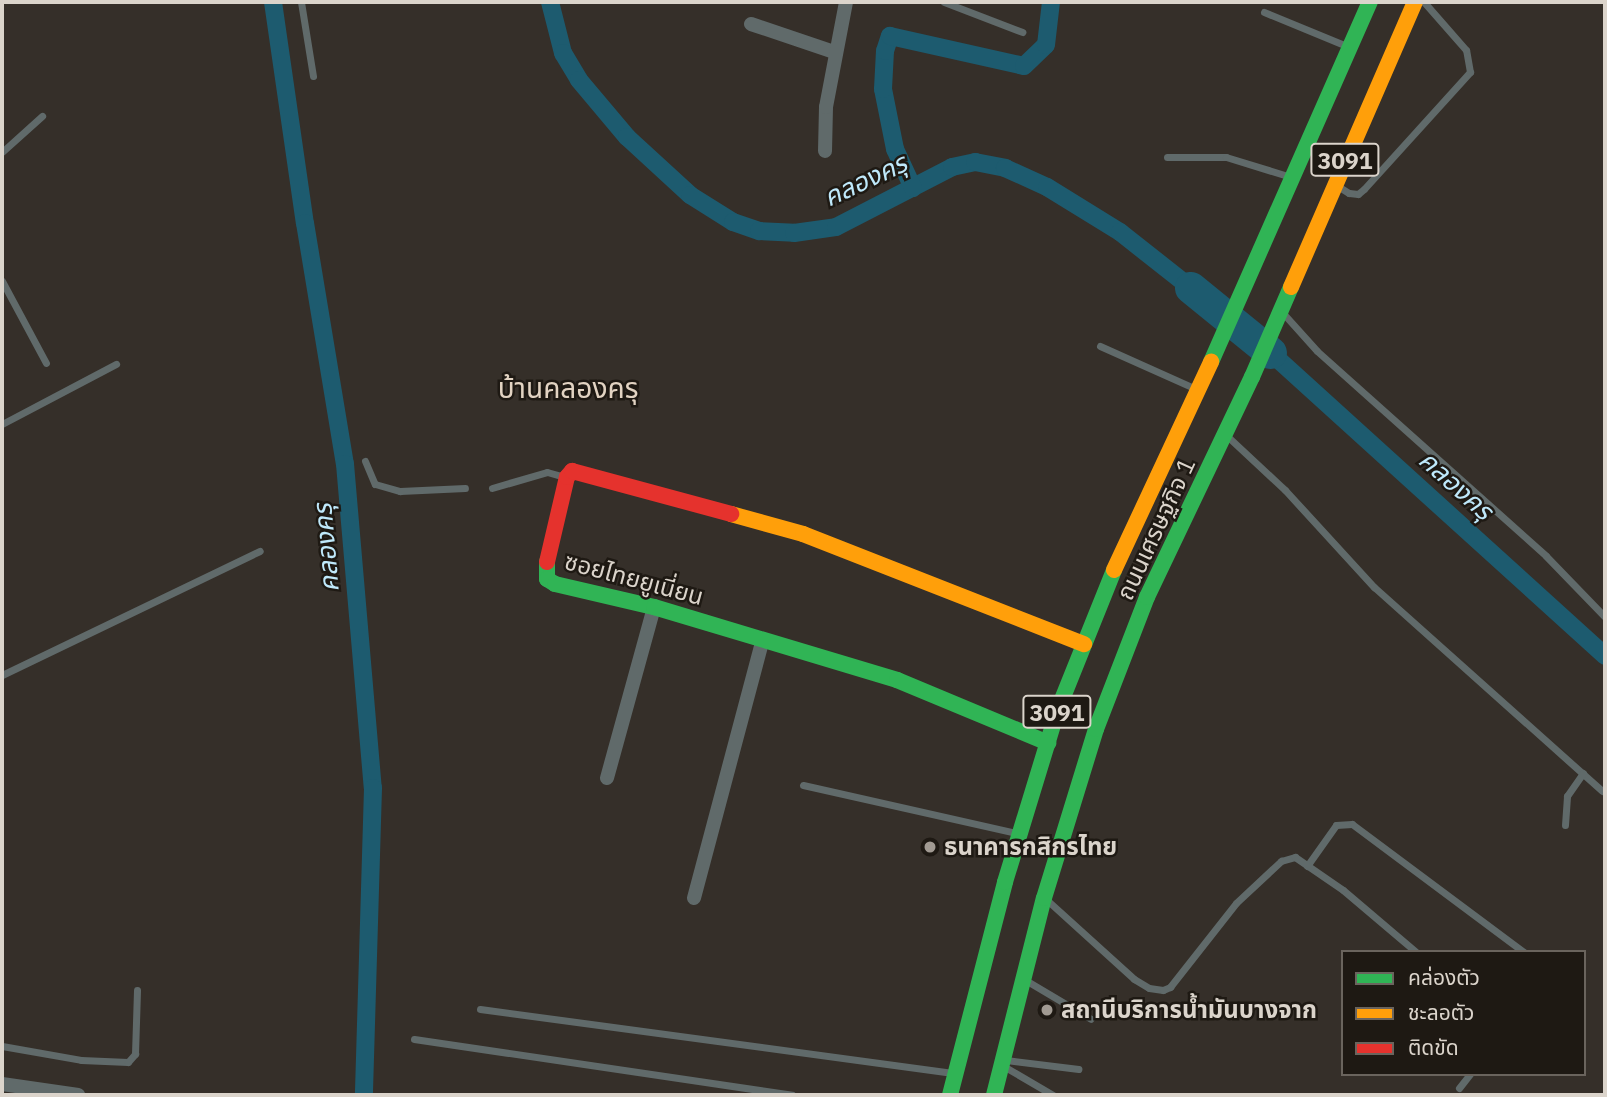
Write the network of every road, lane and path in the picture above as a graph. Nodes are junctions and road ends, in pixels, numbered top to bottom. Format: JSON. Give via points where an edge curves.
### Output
{"nodes":[{"id":1,"x":302,"y":2,"type":"edge"},
{"id":2,"x":846,"y":2,"type":"edge"},
{"id":3,"x":944,"y":2,"type":"edge"},
{"id":4,"x":1370,"y":2,"type":"edge"},
{"id":5,"x":1415,"y":2,"type":"edge"},
{"id":6,"x":1424,"y":2,"type":"edge"},
{"id":7,"x":1264,"y":12,"type":"dead end"},
{"id":8,"x":751,"y":24,"type":"dead end"},
{"id":9,"x":1022,"y":32,"type":"dead end"},
{"id":10,"x":1349,"y":47,"type":"junction"},
{"id":11,"x":834,"y":52,"type":"junction"},
{"id":12,"x":313,"y":76,"type":"dead end"},
{"id":13,"x":42,"y":116,"type":"dead end"},
{"id":14,"x":825,"y":151,"type":"dead end"},
{"id":15,"x":2,"y":152,"type":"edge"},
{"id":16,"x":1167,"y":157,"type":"dead end"},
{"id":17,"x":1292,"y":177,"type":"junction"},
{"id":18,"x":1335,"y":184,"type":"junction"},
{"id":19,"x":2,"y":281,"type":"edge"},
{"id":20,"x":1278,"y":314,"type":"junction"},
{"id":21,"x":1100,"y":346,"type":"dead end"},
{"id":22,"x":46,"y":363,"type":"dead end"},
{"id":23,"x":116,"y":364,"type":"dead end"},
{"id":24,"x":1197,"y":390,"type":"junction"},
{"id":25,"x":2,"y":424,"type":"edge"},
{"id":26,"x":1225,"y":435,"type":"junction"},
{"id":27,"x":365,"y":461,"type":"dead end"},
{"id":28,"x":567,"y":477,"type":"junction"},
{"id":29,"x":465,"y":488,"type":"dead end"},
{"id":30,"x":492,"y":488,"type":"dead end"},
{"id":31,"x":260,"y":551,"type":"dead end"},
{"id":32,"x":654,"y":607,"type":"junction"},
{"id":33,"x":1605,"y":617,"type":"edge"},
{"id":34,"x":763,"y":639,"type":"junction"},
{"id":35,"x":1084,"y":644,"type":"junction"},
{"id":36,"x":2,"y":675,"type":"edge"},
{"id":37,"x":1048,"y":743,"type":"junction"},
{"id":38,"x":1583,"y":773,"type":"junction"},
{"id":39,"x":607,"y":778,"type":"dead end"},
{"id":40,"x":803,"y":785,"type":"dead end"},
{"id":41,"x":1602,"y":791,"type":"dead end"},
{"id":42,"x":1565,"y":824,"type":"dead end"},
{"id":43,"x":1020,"y":834,"type":"junction"},
{"id":44,"x":1307,"y":866,"type":"junction"},
{"id":45,"x":694,"y":898,"type":"dead end"},
{"id":46,"x":1044,"y":898,"type":"junction"},
{"id":47,"x":1414,"y":950,"type":"edge"},
{"id":48,"x":1521,"y":950,"type":"edge"},
{"id":49,"x":1024,"y":979,"type":"junction"},
{"id":50,"x":137,"y":990,"type":"dead end"},
{"id":51,"x":480,"y":1009,"type":"dead end"},
{"id":52,"x":1091,"y":1019,"type":"dead end"},
{"id":53,"x":414,"y":1039,"type":"dead end"},
{"id":54,"x":2,"y":1046,"type":"edge"},
{"id":55,"x":1002,"y":1062,"type":"junction"},
{"id":56,"x":1078,"y":1069,"type":"dead end"},
{"id":57,"x":955,"y":1073,"type":"junction"},
{"id":58,"x":1468,"y":1076,"type":"edge"},
{"id":59,"x":2,"y":1084,"type":"edge"},
{"id":60,"x":1459,"y":1088,"type":"dead end"},
{"id":61,"x":78,"y":1095,"type":"edge"},
{"id":62,"x":792,"y":1095,"type":"edge"},
{"id":63,"x":950,"y":1095,"type":"edge"},
{"id":64,"x":994,"y":1095,"type":"edge"},
{"id":65,"x":1053,"y":1095,"type":"edge"}],
"edges":[{"from":1,"to":12,"type":"lane"},
{"from":2,"to":11,"type":"street"},
{"from":3,"to":9,"type":"lane"},
{"from":4,"to":10,"type":"main road","name":"ถนนเศรษฐกิจ 1","number":"3091"},
{"from":5,"to":18,"type":"main road","name":"ถนนเศรษฐกิจ 1","number":"3091"},
{"from":6,"to":18,"type":"lane","via":[[1466,50],[1470,72],[1358,194]]},
{"from":7,"to":10,"type":"lane"},
{"from":8,"to":11,"type":"street"},
{"from":10,"to":17,"type":"main road","name":"ถนนเศรษฐกิจ 1","number":"3091"},
{"from":11,"to":14,"type":"street","via":[[825,107]]},
{"from":13,"to":15,"type":"lane"},
{"from":16,"to":17,"type":"lane","via":[[1226,157]]},
{"from":17,"to":24,"type":"main road","name":"ถนนเศรษฐกิจ 1","number":"3091"},
{"from":18,"to":20,"type":"main road","name":"ถนนเศรษฐกิจ 1","number":"3091"},
{"from":19,"to":22,"type":"lane"},
{"from":20,"to":26,"type":"main road","name":"ถนนเศรษฐกิจ 1","number":"3091"},
{"from":20,"to":33,"type":"lane","via":[[1546,556]]},
{"from":21,"to":24,"type":"lane"},
{"from":23,"to":25,"type":"lane"},
{"from":24,"to":35,"type":"main road","name":"ถนนเศรษฐกิจ 1","number":"3091"},
{"from":26,"to":38,"type":"lane","via":[[1285,490],[1374,587]]},
{"from":26,"to":46,"type":"main road","name":"ถนนเศรษฐกิจ 1","number":"3091","via":[[1147,597],[1096,729]]},
{"from":27,"to":29,"type":"lane","via":[[375,484],[400,491]]},
{"from":28,"to":30,"type":"lane","via":[[547,472]]},
{"from":28,"to":32,"type":"main road","name":"ซอยไทยยูเนี่ยน","via":[[545,568],[548,579]]},
{"from":28,"to":35,"type":"main road","via":[[579,471],[803,534]]},
{"from":31,"to":36,"type":"lane"},
{"from":32,"to":34,"type":"main road","name":"ซอยไทยยูเนี่ยน"},
{"from":32,"to":39,"type":"street"},
{"from":34,"to":37,"type":"main road","name":"ซอยไทยยูเนี่ยน","via":[[897,680]]},
{"from":34,"to":45,"type":"street"},
{"from":35,"to":37,"type":"main road","name":"ถนนเศรษฐกิจ 1","number":"3091"},
{"from":37,"to":43,"type":"main road","name":"ถนนเศรษฐกิจ 1","number":"3091"},
{"from":38,"to":41,"type":"lane"},
{"from":38,"to":42,"type":"lane","via":[[1567,796]]},
{"from":40,"to":43,"type":"lane"},
{"from":43,"to":57,"type":"main road","name":"ถนนเศรษฐกิจ 1","number":"3091"},
{"from":44,"to":46,"type":"lane","via":[[1295,857],[1281,861],[1236,903],[1163,990],[1135,979]]},
{"from":44,"to":47,"type":"lane"},
{"from":44,"to":48,"type":"lane","via":[[1336,825],[1352,824]]},
{"from":46,"to":49,"type":"main road","name":"ถนนเศรษฐกิจ 1","number":"3091"},
{"from":49,"to":52,"type":"lane"},
{"from":49,"to":55,"type":"main road","name":"ถนนเศรษฐกิจ 1","number":"3091"},
{"from":50,"to":54,"type":"lane","via":[[135,1054],[128,1062],[81,1060]]},
{"from":51,"to":57,"type":"lane"},
{"from":53,"to":62,"type":"lane"},
{"from":55,"to":56,"type":"lane"},
{"from":55,"to":64,"type":"main road","name":"ถนนเศรษฐกิจ 1","number":"3091"},
{"from":55,"to":65,"type":"lane"},
{"from":57,"to":63,"type":"main road","name":"ถนนเศรษฐกิจ 1","number":"3091"},
{"from":58,"to":60,"type":"lane"},
{"from":59,"to":61,"type":"street"}]}
